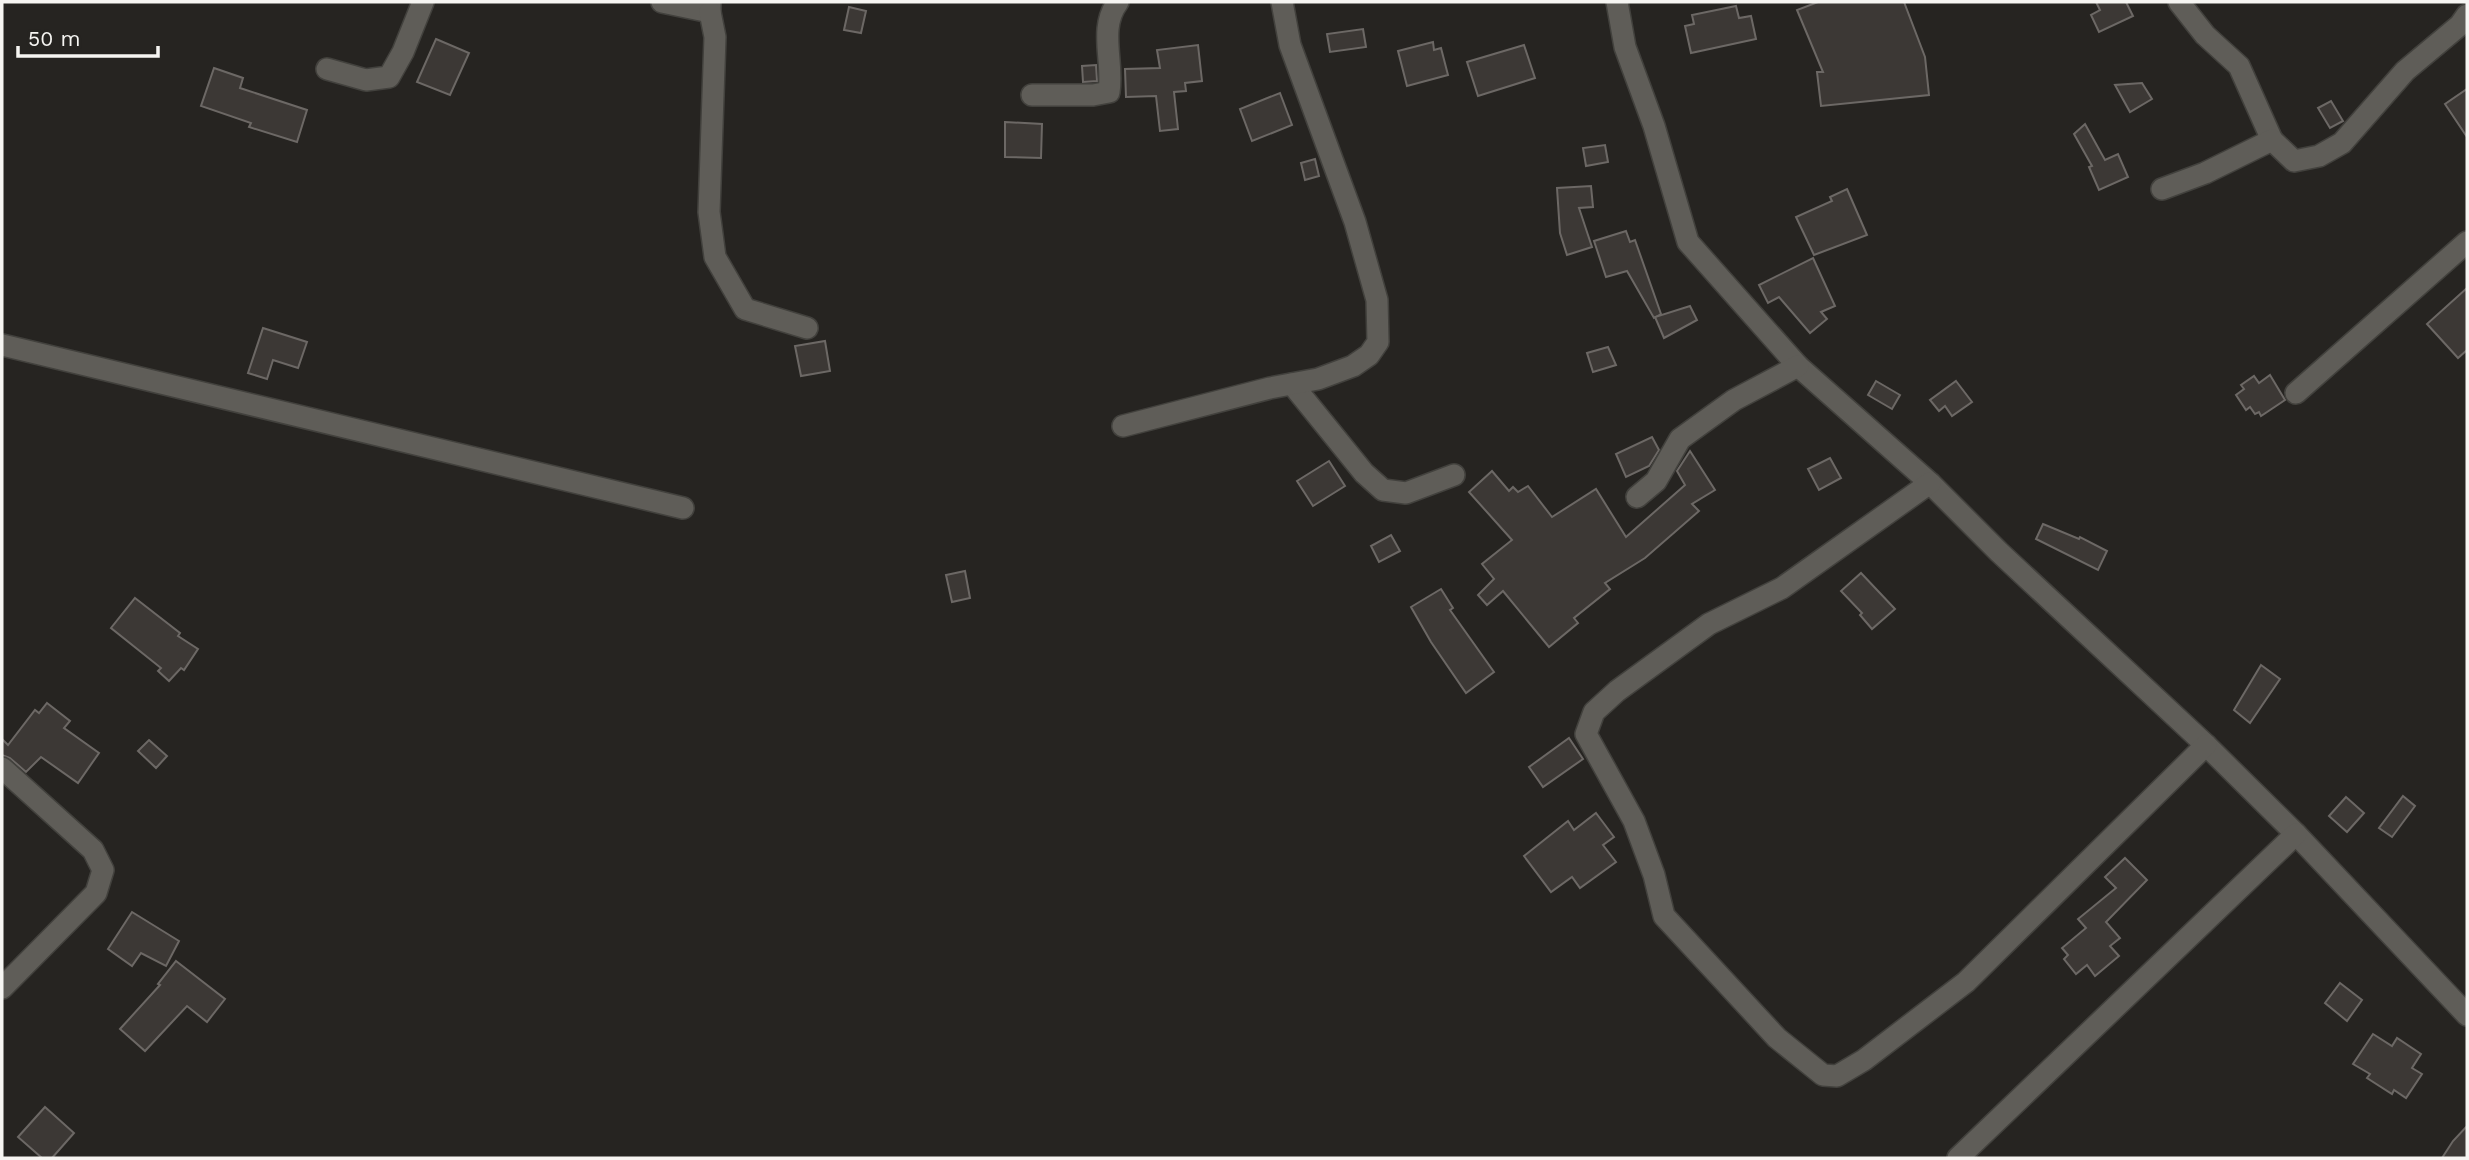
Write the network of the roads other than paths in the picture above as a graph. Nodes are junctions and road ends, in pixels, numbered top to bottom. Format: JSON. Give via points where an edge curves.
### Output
{"nodes":[{"id":1,"x":423,"y":2,"type":"edge"},
{"id":2,"x":662,"y":2,"type":"edge"},
{"id":3,"x":1118,"y":2,"type":"edge"},
{"id":4,"x":1282,"y":2,"type":"edge"},
{"id":5,"x":1617,"y":2,"type":"edge"},
{"id":6,"x":2179,"y":2,"type":"edge"},
{"id":7,"x":710,"y":7,"type":"edge"},
{"id":8,"x":2467,"y":15,"type":"edge"},
{"id":9,"x":327,"y":69,"type":"dead end"},
{"id":10,"x":1032,"y":95,"type":"dead end"},
{"id":11,"x":2272,"y":141,"type":"junction"},
{"id":12,"x":2162,"y":188,"type":"dead end"},
{"id":13,"x":2467,"y":242,"type":"edge"},
{"id":14,"x":807,"y":328,"type":"dead end"},
{"id":15,"x":2,"y":345,"type":"edge"},
{"id":16,"x":1798,"y":366,"type":"junction"},
{"id":17,"x":1292,"y":384,"type":"junction"},
{"id":18,"x":2296,"y":393,"type":"dead end"},
{"id":19,"x":1123,"y":426,"type":"dead end"},
{"id":20,"x":1454,"y":475,"type":"dead end"},
{"id":21,"x":1930,"y":484,"type":"junction"},
{"id":22,"x":1637,"y":496,"type":"dead end"},
{"id":23,"x":683,"y":508,"type":"dead end"},
{"id":24,"x":2206,"y":745,"type":"junction"},
{"id":25,"x":2,"y":768,"type":"edge"},
{"id":26,"x":2296,"y":834,"type":"junction"},
{"id":27,"x":2,"y":988,"type":"edge"},
{"id":28,"x":2467,"y":1015,"type":"edge"},
{"id":29,"x":1958,"y":1158,"type":"edge"}],
"edges":[{"from":1,"to":9,"type":"street","via":[[389,77],[366,80]]},
{"from":2,"to":7,"type":"street"},
{"from":3,"to":10,"type":"street","via":[[1111,11],[1107,43],[1109,92]]},
{"from":4,"to":17,"type":"street","via":[[1290,45],[1356,222],[1377,300],[1378,342],[1369,355],[1353,366]]},
{"from":5,"to":16,"type":"street","via":[[1625,47],[1688,242]]},
{"from":6,"to":11,"type":"street","via":[[2204,35],[2239,66]]},
{"from":7,"to":14,"type":"street","via":[[715,37],[709,212],[715,257],[745,309]]},
{"from":8,"to":11,"type":"street","via":[[2405,71],[2342,143],[2319,156],[2294,161]]},
{"from":11,"to":12,"type":"street"},
{"from":13,"to":18,"type":"street"},
{"from":15,"to":23,"type":"street"},
{"from":16,"to":21,"type":"street"},
{"from":16,"to":22,"type":"street","via":[[1734,400],[1680,439],[1656,481]]},
{"from":17,"to":19,"type":"street"},
{"from":17,"to":20,"type":"street","via":[[1383,490],[1406,493]]},
{"from":21,"to":24,"type":"street"},
{"from":21,"to":24,"type":"street","via":[[1782,589],[1709,624],[1617,691],[1594,712],[1586,734],[1634,821],[1664,916],[1777,1038],[1822,1075],[1837,1076],[1864,1060],[1966,982]]},
{"from":24,"to":26,"type":"street"},
{"from":25,"to":27,"type":"street","via":[[93,850],[103,870],[96,893]]},
{"from":26,"to":28,"type":"street"},
{"from":26,"to":29,"type":"street"}]}
